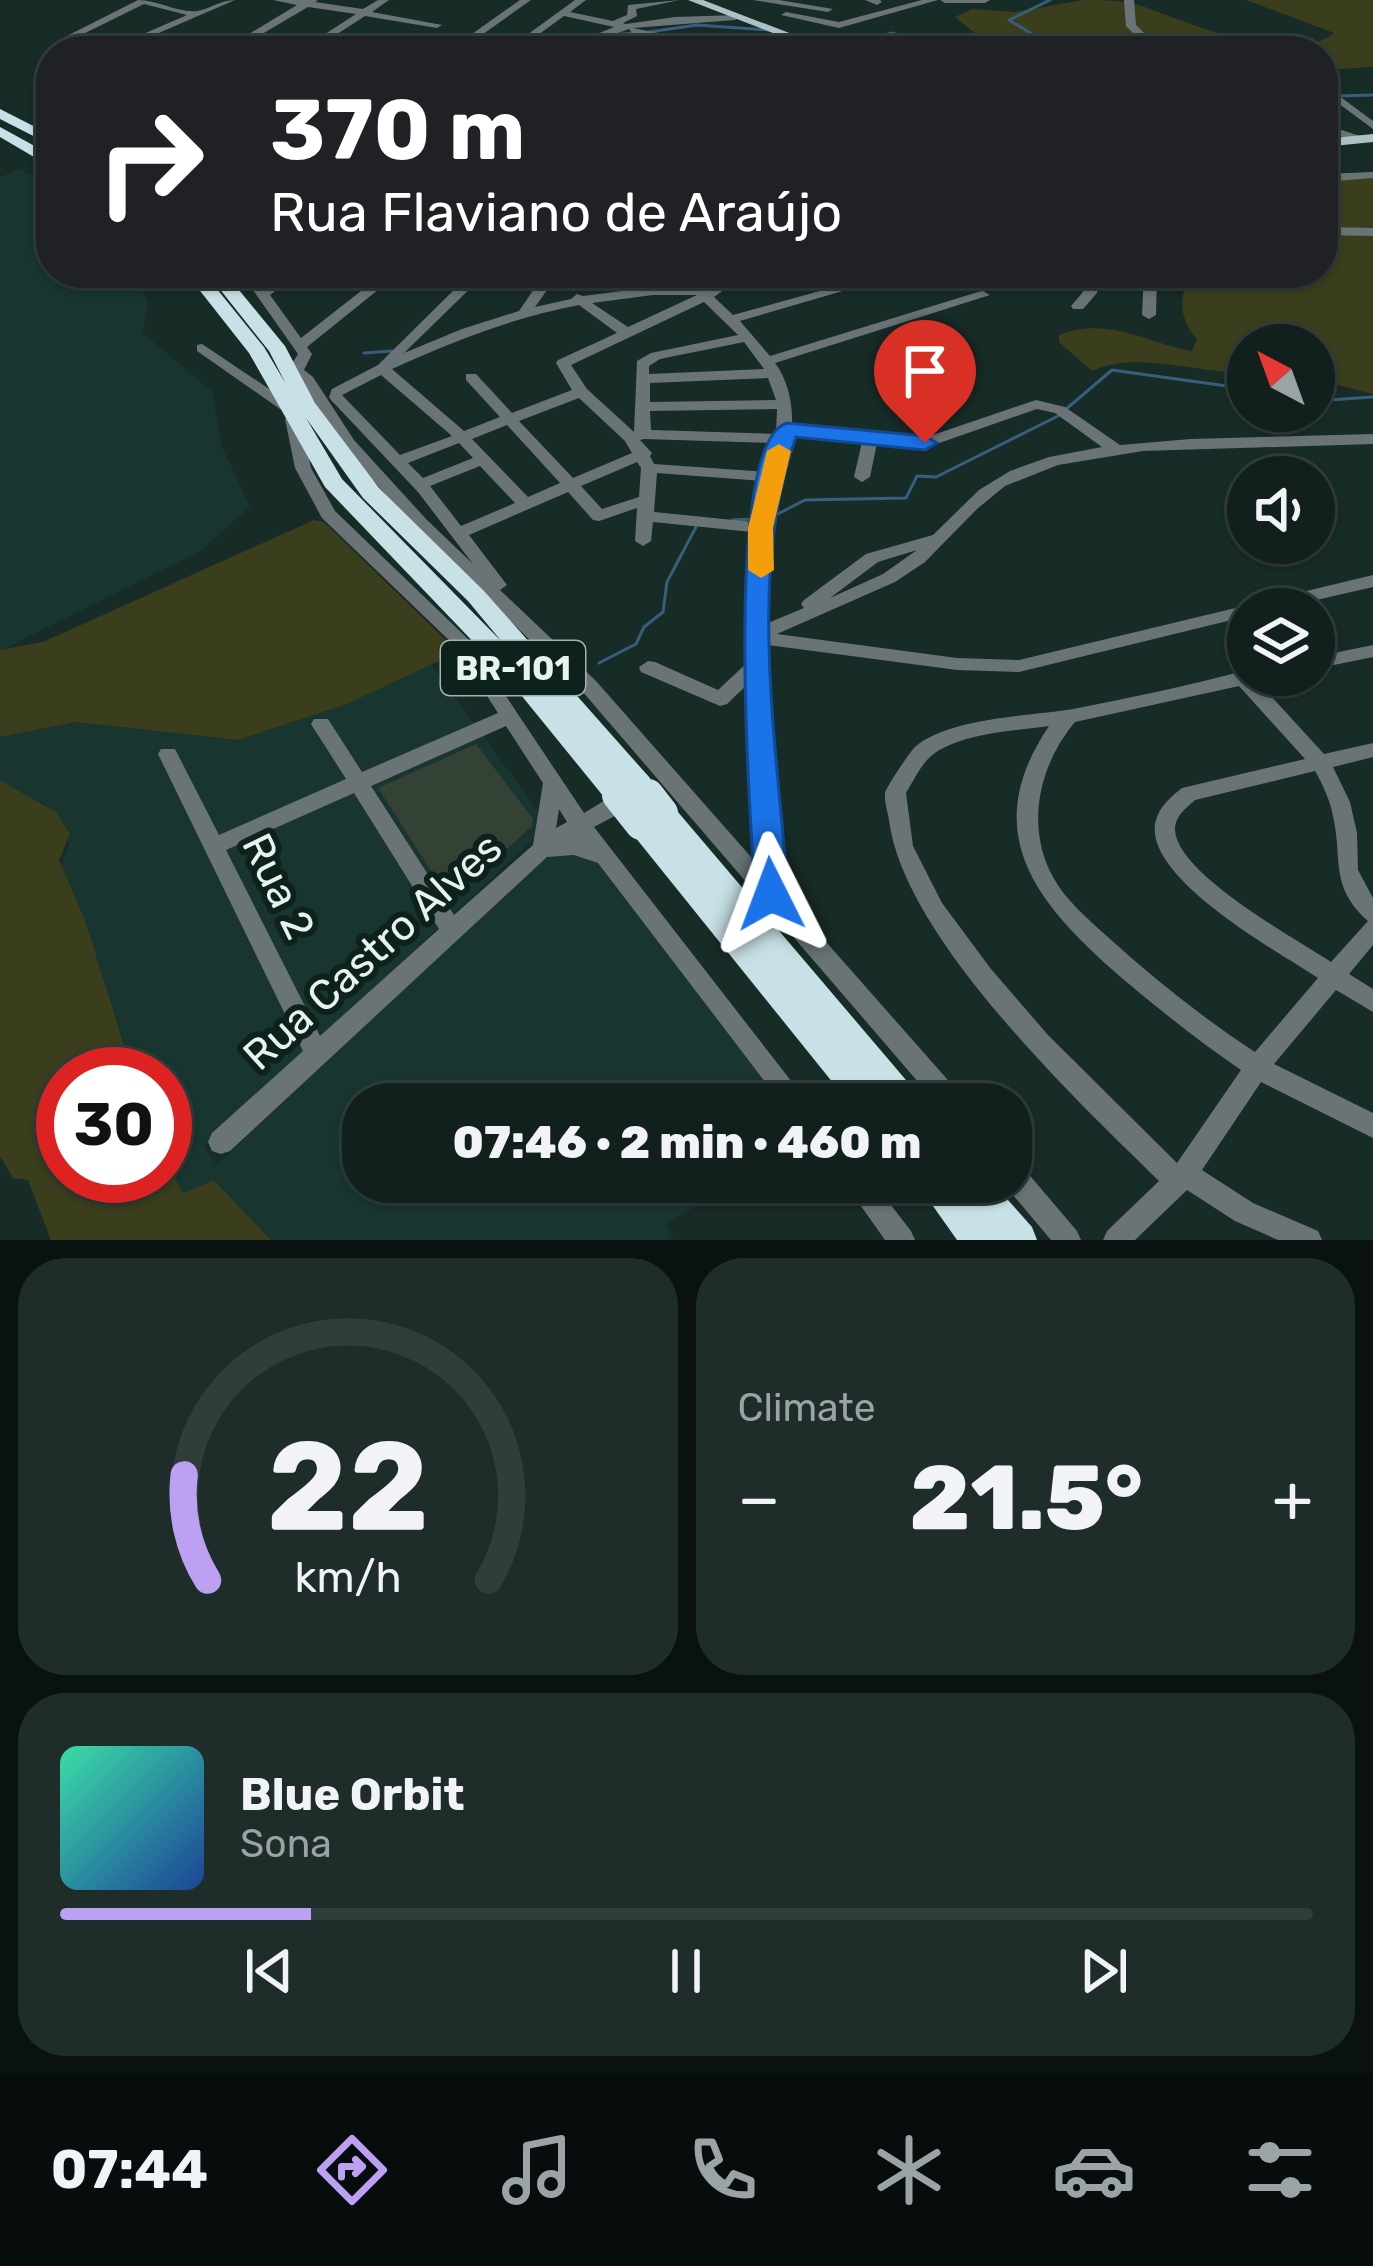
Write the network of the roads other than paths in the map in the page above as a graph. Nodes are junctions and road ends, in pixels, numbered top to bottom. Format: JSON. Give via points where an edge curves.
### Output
{"nodes":[{"id":1,"x":230,"y":0,"type":"edge"},
{"id":2,"x":278,"y":0,"type":"edge"},
{"id":3,"x":384,"y":0,"type":"edge"},
{"id":4,"x":526,"y":0,"type":"edge"},
{"id":5,"x":581,"y":0,"type":"edge"},
{"id":6,"x":676,"y":0,"type":"edge"},
{"id":7,"x":693,"y":0,"type":"edge"},
{"id":8,"x":756,"y":0,"type":"edge"},
{"id":9,"x":933,"y":0,"type":"edge"},
{"id":10,"x":945,"y":0,"type":"edge"},
{"id":11,"x":985,"y":0,"type":"edge"},
{"id":12,"x":1129,"y":0,"type":"edge"},
{"id":13,"x":144,"y":1,"type":"edge"},
{"id":14,"x":309,"y":2,"type":"edge"},
{"id":15,"x":777,"y":4,"type":"edge"},
{"id":16,"x":830,"y":4,"type":"edge"},
{"id":17,"x":364,"y":13,"type":"junction"},
{"id":18,"x":562,"y":13,"type":"junction"},
{"id":19,"x":196,"y":15,"type":"junction"},
{"id":20,"x":786,"y":15,"type":"dead end"},
{"id":21,"x":735,"y":17,"type":"junction"},
{"id":22,"x":616,"y":23,"type":"junction"},
{"id":23,"x":817,"y":23,"type":"junction"},
{"id":24,"x":437,"y":25,"type":"dead end"},
{"id":25,"x":630,"y":29,"type":"junction"},
{"id":26,"x":72,"y":36,"type":"edge"},
{"id":27,"x":145,"y":36,"type":"edge"},
{"id":28,"x":253,"y":36,"type":"edge"},
{"id":29,"x":328,"y":36,"type":"edge"},
{"id":30,"x":474,"y":36,"type":"edge"},
{"id":31,"x":531,"y":36,"type":"edge"},
{"id":32,"x":593,"y":36,"type":"edge"},
{"id":33,"x":658,"y":36,"type":"edge"},
{"id":34,"x":786,"y":36,"type":"edge"},
{"id":35,"x":805,"y":36,"type":"edge"},
{"id":36,"x":1141,"y":36,"type":"edge"},
{"id":37,"x":1338,"y":99,"type":"edge"},
{"id":38,"x":0,"y":121,"type":"edge"},
{"id":39,"x":1373,"y":126,"type":"edge"},
{"id":40,"x":36,"y":132,"type":"edge"},
{"id":41,"x":36,"y":133,"type":"edge"},
{"id":42,"x":36,"y":148,"type":"edge"},
{"id":43,"x":1373,"y":176,"type":"edge"},
{"id":44,"x":1338,"y":177,"type":"edge"},
{"id":45,"x":1338,"y":231,"type":"edge"},
{"id":46,"x":1373,"y":232,"type":"edge"},
{"id":47,"x":207,"y":288,"type":"edge"},
{"id":48,"x":229,"y":288,"type":"edge"},
{"id":49,"x":260,"y":288,"type":"edge"},
{"id":50,"x":271,"y":288,"type":"edge"},
{"id":51,"x":377,"y":288,"type":"edge"},
{"id":52,"x":464,"y":288,"type":"edge"},
{"id":53,"x":542,"y":288,"type":"edge"},
{"id":54,"x":668,"y":288,"type":"edge"},
{"id":55,"x":698,"y":288,"type":"edge"},
{"id":56,"x":703,"y":288,"type":"edge"},
{"id":57,"x":844,"y":288,"type":"edge"},
{"id":58,"x":1091,"y":288,"type":"edge"},
{"id":59,"x":1152,"y":288,"type":"edge"},
{"id":60,"x":264,"y":293,"type":"junction"},
{"id":61,"x":983,"y":295,"type":"dead end"},
{"id":62,"x":577,"y":298,"type":"junction"},
{"id":63,"x":1078,"y":306,"type":"dead end"},
{"id":64,"x":523,"y":315,"type":"junction"},
{"id":65,"x":1149,"y":315,"type":"dead end"},
{"id":66,"x":729,"y":320,"type":"junction"},
{"id":67,"x":626,"y":332,"type":"junction"},
{"id":68,"x":744,"y":338,"type":"junction"},
{"id":69,"x":202,"y":348,"type":"dead end"},
{"id":70,"x":297,"y":365,"type":"junction"},
{"id":71,"x":771,"y":367,"type":"junction"},
{"id":72,"x":382,"y":368,"type":"junction"},
{"id":73,"x":471,"y":377,"type":"dead end"},
{"id":74,"x":642,"y":380,"type":"junction"},
{"id":75,"x":581,"y":392,"type":"junction"},
{"id":76,"x":336,"y":395,"type":"junction"},
{"id":77,"x":785,"y":404,"type":"junction"},
{"id":78,"x":643,"y":407,"type":"junction"},
{"id":79,"x":289,"y":412,"type":"junction"},
{"id":80,"x":509,"y":416,"type":"junction"},
{"id":81,"x":331,"y":419,"type":"junction"},
{"id":82,"x":785,"y":434,"type":"junction"},
{"id":83,"x":460,"y":435,"type":"junction"},
{"id":84,"x":637,"y":436,"type":"junction"},
{"id":85,"x":870,"y":438,"type":"junction"},
{"id":86,"x":1372,"y":438,"type":"edge"},
{"id":87,"x":1119,"y":451,"type":"junction"},
{"id":88,"x":483,"y":459,"type":"junction"},
{"id":89,"x":399,"y":460,"type":"junction"},
{"id":90,"x":646,"y":461,"type":"junction"},
{"id":91,"x":862,"y":477,"type":"dead end"},
{"id":92,"x":769,"y":478,"type":"junction"},
{"id":93,"x":420,"y":485,"type":"junction"},
{"id":94,"x":566,"y":485,"type":"junction"},
{"id":95,"x":525,"y":504,"type":"junction"},
{"id":96,"x":645,"y":508,"type":"junction"},
{"id":97,"x":760,"y":528,"type":"junction"},
{"id":98,"x":460,"y":533,"type":"junction"},
{"id":99,"x":643,"y":541,"type":"dead end"},
{"id":100,"x":1373,"y":581,"type":"edge"},
{"id":101,"x":1335,"y":590,"type":"edge"},
{"id":102,"x":514,"y":609,"type":"junction"},
{"id":103,"x":1227,"y":615,"type":"edge"},
{"id":104,"x":761,"y":636,"type":"junction"},
{"id":105,"x":1373,"y":651,"type":"edge"},
{"id":106,"x":1335,"y":659,"type":"edge"},
{"id":107,"x":758,"y":663,"type":"junction"},
{"id":108,"x":648,"y":667,"type":"dead end"},
{"id":109,"x":1227,"y":682,"type":"edge"},
{"id":110,"x":1266,"y":696,"type":"edge"},
{"id":111,"x":1070,"y":716,"type":"junction"},
{"id":112,"x":507,"y":717,"type":"junction"},
{"id":113,"x":321,"y":724,"type":"dead end"},
{"id":114,"x":1373,"y":750,"type":"edge"},
{"id":115,"x":168,"y":754,"type":"dead end"},
{"id":116,"x":1320,"y":764,"type":"junction"},
{"id":117,"x":358,"y":783,"type":"junction"},
{"id":118,"x":553,"y":784,"type":"junction"},
{"id":119,"x":636,"y":804,"type":"junction"},
{"id":120,"x":697,"y":806,"type":"junction"},
{"id":121,"x":578,"y":821,"type":"junction"},
{"id":122,"x":216,"y":845,"type":"junction"},
{"id":123,"x":542,"y":849,"type":"junction"},
{"id":124,"x":604,"y":856,"type":"junction"},
{"id":125,"x":771,"y":894,"type":"junction"},
{"id":126,"x":1373,"y":914,"type":"edge"},
{"id":127,"x":1373,"y":929,"type":"edge"},
{"id":128,"x":452,"y":931,"type":"junction"},
{"id":129,"x":1335,"y":979,"type":"junction"},
{"id":130,"x":1373,"y":1002,"type":"edge"},
{"id":131,"x":317,"y":1054,"type":"junction"},
{"id":132,"x":1257,"y":1067,"type":"junction"},
{"id":133,"x":780,"y":1083,"type":"edge"},
{"id":134,"x":853,"y":1083,"type":"edge"},
{"id":135,"x":886,"y":1083,"type":"edge"},
{"id":136,"x":934,"y":1083,"type":"edge"},
{"id":137,"x":1373,"y":1126,"type":"edge"},
{"id":138,"x":221,"y":1142,"type":"dead end"},
{"id":139,"x":1182,"y":1178,"type":"junction"},
{"id":140,"x":1032,"y":1198,"type":"edge"},
{"id":141,"x":873,"y":1203,"type":"edge"},
{"id":142,"x":950,"y":1203,"type":"edge"},
{"id":143,"x":988,"y":1203,"type":"edge"},
{"id":144,"x":902,"y":1240,"type":"edge"},
{"id":145,"x":980,"y":1240,"type":"edge"},
{"id":146,"x":1019,"y":1240,"type":"edge"},
{"id":147,"x":1067,"y":1240,"type":"edge"},
{"id":148,"x":1117,"y":1240,"type":"edge"},
{"id":149,"x":1310,"y":1240,"type":"edge"}],
"edges":[{"from":1,"to":19,"type":"street"},
{"from":2,"to":14,"type":"street"},
{"from":3,"to":17,"type":"street"},
{"from":4,"to":30,"type":"street"},
{"from":5,"to":18,"type":"street"},
{"from":6,"to":22,"type":"street","via":[[632,8]]},
{"from":7,"to":21,"type":"main road"},
{"from":8,"to":15,"type":"street"},
{"from":9,"to":23,"type":"street","via":[[864,21]]},
{"from":10,"to":11,"type":"street"},
{"from":12,"to":36,"type":"street","via":[[1131,26]]},
{"from":13,"to":19,"type":"street"},
{"from":13,"to":26,"type":"street"},
{"from":14,"to":17,"type":"street"},
{"from":14,"to":28,"type":"street"},
{"from":15,"to":16,"type":"street"},
{"from":16,"to":23,"type":"street"},
{"from":17,"to":24,"type":"street"},
{"from":17,"to":29,"type":"street"},
{"from":18,"to":22,"type":"street"},
{"from":18,"to":31,"type":"street"},
{"from":19,"to":27,"type":"street"},
{"from":20,"to":23,"type":"street"},
{"from":21,"to":25,"type":"street"},
{"from":21,"to":34,"type":"main road"},
{"from":22,"to":25,"type":"street"},
{"from":23,"to":35,"type":"street"},
{"from":25,"to":32,"type":"street"},
{"from":25,"to":33,"type":"street"},
{"from":37,"to":39,"type":"street"},
{"from":38,"to":40,"type":"highway"},
{"from":38,"to":41,"type":"highway"},
{"from":38,"to":42,"type":"highway"},
{"from":43,"to":44,"type":"street"},
{"from":45,"to":46,"type":"street"},
{"from":47,"to":79,"type":"highway","number":"BR-101","via":[[257,351]]},
{"from":48,"to":70,"type":"highway","number":"BR-101"},
{"from":49,"to":60,"type":"street"},
{"from":50,"to":60,"type":"street"},
{"from":51,"to":70,"type":"street"},
{"from":52,"to":72,"type":"street"},
{"from":53,"to":64,"type":"street"},
{"from":54,"to":62,"type":"street"},
{"from":55,"to":67,"type":"street"},
{"from":56,"to":66,"type":"street"},
{"from":57,"to":66,"type":"street"},
{"from":58,"to":63,"type":"street"},
{"from":59,"to":65,"type":"street"},
{"from":60,"to":70,"type":"street"},
{"from":61,"to":71,"type":"street"},
{"from":62,"to":64,"type":"street"},
{"from":62,"to":67,"type":"street"},
{"from":64,"to":72,"type":"street"},
{"from":66,"to":68,"type":"street"},
{"from":67,"to":75,"type":"street","via":[[563,363]]},
{"from":68,"to":71,"type":"street"},
{"from":68,"to":74,"type":"street","via":[[648,359]]},
{"from":69,"to":79,"type":"street"},
{"from":70,"to":76,"type":"street"},
{"from":70,"to":81,"type":"street"},
{"from":70,"to":119,"type":"highway","number":"BR-101","via":[[306,404],[371,493],[476,596]]},
{"from":71,"to":74,"type":"street"},
{"from":71,"to":77,"type":"street"},
{"from":72,"to":76,"type":"street"},
{"from":72,"to":83,"type":"street"},
{"from":73,"to":80,"type":"street"},
{"from":74,"to":78,"type":"street"},
{"from":75,"to":80,"type":"street"},
{"from":75,"to":84,"type":"street"},
{"from":76,"to":81,"type":"street"},
{"from":76,"to":89,"type":"street"},
{"from":77,"to":78,"type":"street"},
{"from":77,"to":82,"type":"street"},
{"from":78,"to":84,"type":"street"},
{"from":79,"to":112,"type":"street","via":[[303,468],[328,514],[460,642]]},
{"from":79,"to":119,"type":"highway","number":"BR-101","via":[[357,510]]},
{"from":80,"to":83,"type":"street"},
{"from":80,"to":94,"type":"street"},
{"from":81,"to":102,"type":"street","via":[[420,523]]},
{"from":82,"to":84,"type":"street"},
{"from":82,"to":85,"type":"street"},
{"from":82,"to":92,"type":"street"},
{"from":83,"to":88,"type":"street"},
{"from":83,"to":89,"type":"street"},
{"from":84,"to":90,"type":"street"},
{"from":85,"to":87,"type":"street","via":[[925,443],[1036,404],[1060,410]]},
{"from":85,"to":91,"type":"street"},
{"from":86,"to":87,"type":"street"},
{"from":87,"to":104,"type":"street","via":[[1017,473],[880,584],[831,594]]},
{"from":88,"to":93,"type":"street"},
{"from":88,"to":95,"type":"street"},
{"from":89,"to":93,"type":"street"},
{"from":90,"to":92,"type":"street"},
{"from":90,"to":94,"type":"street"},
{"from":90,"to":96,"type":"street"},
{"from":92,"to":97,"type":"street"},
{"from":93,"to":98,"type":"street"},
{"from":94,"to":95,"type":"street"},
{"from":94,"to":96,"type":"street","via":[[602,517]]},
{"from":95,"to":98,"type":"street"},
{"from":96,"to":97,"type":"street"},
{"from":96,"to":99,"type":"street"},
{"from":97,"to":104,"type":"street"},
{"from":98,"to":102,"type":"street"},
{"from":100,"to":101,"type":"street"},
{"from":102,"to":120,"type":"street"},
{"from":103,"to":104,"type":"street","via":[[1019,666]]},
{"from":104,"to":107,"type":"street"},
{"from":105,"to":106,"type":"street"},
{"from":107,"to":108,"type":"street","via":[[719,699]]},
{"from":107,"to":125,"type":"street"},
{"from":109,"to":111,"type":"street"},
{"from":110,"to":116,"type":"street"},
{"from":111,"to":132,"type":"street","via":[[1040,757],[1028,797],[1029,835],[1046,886],[1090,936]]},
{"from":111,"to":139,"type":"street","via":[[962,734],[915,757],[897,788],[899,838],[916,881],[1008,1008]]},
{"from":112,"to":117,"type":"street"},
{"from":112,"to":118,"type":"street"},
{"from":113,"to":117,"type":"street"},
{"from":114,"to":116,"type":"street"},
{"from":115,"to":122,"type":"street","name":"Rua 2"},
{"from":116,"to":126,"type":"street","via":[[1344,818],[1350,883]]},
{"from":116,"to":129,"type":"street","via":[[1189,794],[1167,811],[1164,824],[1180,865],[1203,889]]},
{"from":117,"to":122,"type":"street"},
{"from":117,"to":128,"type":"street"},
{"from":118,"to":121,"type":"street"},
{"from":118,"to":123,"type":"street"},
{"from":119,"to":120,"type":"street","name":"Rua Castro Alves","via":[[660,787]]},
{"from":119,"to":121,"type":"street","name":"Rua Castro Alves"},
{"from":119,"to":124,"type":"street","via":[[601,833]]},
{"from":119,"to":134,"type":"highway","number":"BR-101"},
{"from":119,"to":135,"type":"highway","number":"BR-101"},
{"from":120,"to":125,"type":"street"},
{"from":121,"to":123,"type":"street","name":"Rua Castro Alves"},
{"from":121,"to":124,"type":"street"},
{"from":122,"to":131,"type":"street","name":"Rua 2"},
{"from":123,"to":124,"type":"street"},
{"from":123,"to":128,"type":"street","name":"Rua Castro Alves"},
{"from":124,"to":133,"type":"street"},
{"from":125,"to":136,"type":"street"},
{"from":127,"to":129,"type":"street"},
{"from":128,"to":131,"type":"street","name":"Rua Castro Alves"},
{"from":129,"to":130,"type":"street"},
{"from":129,"to":132,"type":"street"},
{"from":131,"to":138,"type":"street","name":"Rua Castro Alves"},
{"from":132,"to":137,"type":"street"},
{"from":132,"to":139,"type":"street"},
{"from":139,"to":148,"type":"street"},
{"from":139,"to":149,"type":"street"},
{"from":140,"to":147,"type":"street"},
{"from":141,"to":144,"type":"street"},
{"from":142,"to":145,"type":"highway"},
{"from":143,"to":146,"type":"highway"}]}
